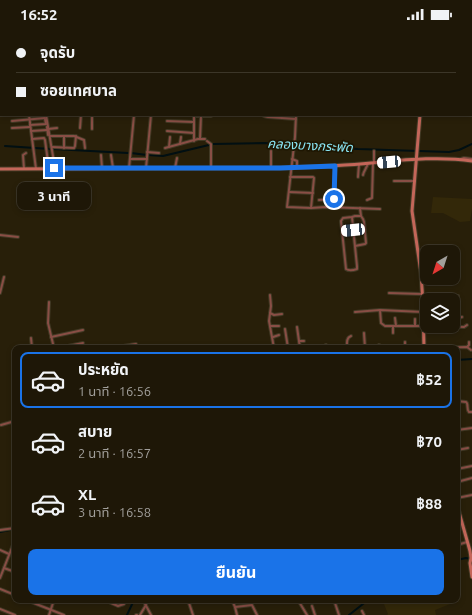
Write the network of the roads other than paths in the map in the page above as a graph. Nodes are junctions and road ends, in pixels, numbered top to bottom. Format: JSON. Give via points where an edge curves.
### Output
{"nodes":[{"id":1,"x":29,"y":116,"type":"edge"},
{"id":2,"x":46,"y":116,"type":"edge"},
{"id":3,"x":80,"y":116,"type":"edge"},
{"id":4,"x":92,"y":116,"type":"edge"},
{"id":5,"x":134,"y":116,"type":"edge"},
{"id":6,"x":151,"y":116,"type":"edge"},
{"id":7,"x":194,"y":116,"type":"edge"},
{"id":8,"x":201,"y":116,"type":"junction"},
{"id":9,"x":211,"y":116,"type":"edge"},
{"id":10,"x":264,"y":116,"type":"edge"},
{"id":11,"x":420,"y":116,"type":"edge"},
{"id":12,"x":45,"y":118,"type":"joint"},
{"id":13,"x":296,"y":119,"type":"joint"},
{"id":14,"x":30,"y":120,"type":"junction"},
{"id":15,"x":12,"y":121,"type":"dead end"},
{"id":16,"x":167,"y":121,"type":"dead end"},
{"id":17,"x":194,"y":122,"type":"junction"},
{"id":18,"x":30,"y":126,"type":"junction"},
{"id":19,"x":12,"y":128,"type":"dead end"},
{"id":20,"x":47,"y":128,"type":"junction"},
{"id":21,"x":57,"y":128,"type":"dead end"},
{"id":22,"x":80,"y":128,"type":"dead end"},
{"id":23,"x":92,"y":128,"type":"dead end"},
{"id":24,"x":31,"y":131,"type":"junction"},
{"id":25,"x":167,"y":131,"type":"dead end"},
{"id":26,"x":194,"y":133,"type":"junction"},
{"id":27,"x":49,"y":135,"type":"junction"},
{"id":28,"x":64,"y":136,"type":"junction"},
{"id":29,"x":76,"y":136,"type":"junction"},
{"id":30,"x":170,"y":137,"type":"dead end"},
{"id":31,"x":181,"y":138,"type":"dead end"},
{"id":32,"x":32,"y":139,"type":"junction"},
{"id":33,"x":200,"y":139,"type":"junction"},
{"id":34,"x":194,"y":141,"type":"junction"},
{"id":35,"x":180,"y":144,"type":"junction"},
{"id":36,"x":52,"y":147,"type":"junction"},
{"id":37,"x":169,"y":147,"type":"junction"},
{"id":38,"x":64,"y":148,"type":"junction"},
{"id":39,"x":85,"y":148,"type":"dead end"},
{"id":40,"x":165,"y":148,"type":"dead end"},
{"id":41,"x":271,"y":151,"type":"dead end"},
{"id":42,"x":374,"y":151,"type":"dead end"},
{"id":43,"x":147,"y":152,"type":"junction"},
{"id":44,"x":26,"y":153,"type":"dead end"},
{"id":45,"x":159,"y":153,"type":"dead end"},
{"id":46,"x":101,"y":155,"type":"dead end"},
{"id":47,"x":111,"y":155,"type":"dead end"},
{"id":48,"x":177,"y":158,"type":"dead end"},
{"id":49,"x":129,"y":159,"type":"junction"},
{"id":50,"x":147,"y":159,"type":"junction"},
{"id":51,"x":292,"y":159,"type":"junction"},
{"id":52,"x":417,"y":160,"type":"junction"},
{"id":53,"x":472,"y":160,"type":"edge"},
{"id":54,"x":368,"y":163,"type":"junction"},
{"id":55,"x":374,"y":163,"type":"junction"},
{"id":56,"x":359,"y":164,"type":"junction"},
{"id":57,"x":335,"y":166,"type":"junction"},
{"id":58,"x":24,"y":168,"type":"junction"},
{"id":59,"x":55,"y":168,"type":"junction"},
{"id":60,"x":102,"y":168,"type":"junction"},
{"id":61,"x":113,"y":168,"type":"junction"},
{"id":62,"x":129,"y":168,"type":"junction"},
{"id":63,"x":146,"y":168,"type":"junction"},
{"id":64,"x":175,"y":168,"type":"junction"},
{"id":65,"x":211,"y":168,"type":"junction"},
{"id":66,"x":271,"y":168,"type":"junction"},
{"id":67,"x":291,"y":168,"type":"junction"},
{"id":68,"x":297,"y":168,"type":"junction"},
{"id":69,"x":0,"y":169,"type":"edge"},
{"id":70,"x":36,"y":169,"type":"junction"},
{"id":71,"x":49,"y":169,"type":"junction"},
{"id":72,"x":59,"y":171,"type":"junction"},
{"id":73,"x":64,"y":172,"type":"dead end"},
{"id":74,"x":363,"y":175,"type":"dead end"},
{"id":75,"x":290,"y":177,"type":"junction"},
{"id":76,"x":358,"y":177,"type":"dead end"},
{"id":77,"x":394,"y":181,"type":"dead end"},
{"id":78,"x":415,"y":181,"type":"junction"},
{"id":79,"x":289,"y":192,"type":"junction"},
{"id":80,"x":313,"y":193,"type":"junction"},
{"id":81,"x":319,"y":200,"type":"dead end"},
{"id":82,"x":367,"y":200,"type":"dead end"},
{"id":83,"x":311,"y":208,"type":"junction"},
{"id":84,"x":360,"y":208,"type":"junction"},
{"id":85,"x":380,"y":209,"type":"dead end"},
{"id":86,"x":361,"y":216,"type":"junction"},
{"id":87,"x":352,"y":218,"type":"junction"},
{"id":88,"x":353,"y":230,"type":"junction"},
{"id":89,"x":365,"y":230,"type":"junction"},
{"id":90,"x":342,"y":232,"type":"junction"},
{"id":91,"x":0,"y":235,"type":"edge"},
{"id":92,"x":18,"y":237,"type":"dead end"},
{"id":93,"x":355,"y":246,"type":"junction"},
{"id":94,"x":420,"y":267,"type":"edge"},
{"id":95,"x":4,"y":277,"type":"dead end"},
{"id":96,"x":0,"y":280,"type":"edge"},
{"id":97,"x":3,"y":280,"type":"junction"},
{"id":98,"x":0,"y":292,"type":"edge"},
{"id":99,"x":389,"y":293,"type":"dead end"},
{"id":100,"x":270,"y":295,"type":"dead end"},
{"id":101,"x":420,"y":295,"type":"edge"},
{"id":102,"x":49,"y":302,"type":"dead end"},
{"id":103,"x":380,"y":310,"type":"junction"},
{"id":104,"x":355,"y":312,"type":"dead end"},
{"id":105,"x":270,"y":313,"type":"junction"},
{"id":106,"x":420,"y":313,"type":"edge"},
{"id":107,"x":282,"y":314,"type":"dead end"},
{"id":108,"x":395,"y":318,"type":"dead end"},
{"id":109,"x":415,"y":319,"type":"dead end"},
{"id":110,"x":467,"y":325,"type":"dead end"},
{"id":111,"x":270,"y":326,"type":"junction"},
{"id":112,"x":279,"y":326,"type":"dead end"},
{"id":113,"x":394,"y":326,"type":"junction"},
{"id":114,"x":415,"y":326,"type":"junction"},
{"id":115,"x":420,"y":326,"type":"edge"},
{"id":116,"x":297,"y":327,"type":"dead end"},
{"id":117,"x":460,"y":327,"type":"edge"},
{"id":118,"x":285,"y":328,"type":"dead end"},
{"id":119,"x":83,"y":330,"type":"dead end"},
{"id":120,"x":364,"y":333,"type":"dead end"},
{"id":121,"x":393,"y":333,"type":"dead end"},
{"id":122,"x":424,"y":333,"type":"edge"},
{"id":123,"x":279,"y":335,"type":"dead end"},
{"id":124,"x":351,"y":336,"type":"dead end"},
{"id":125,"x":52,"y":337,"type":"junction"},
{"id":126,"x":272,"y":337,"type":"junction"},
{"id":127,"x":31,"y":338,"type":"dead end"},
{"id":128,"x":299,"y":341,"type":"junction"},
{"id":129,"x":304,"y":341,"type":"dead end"},
{"id":130,"x":469,"y":342,"type":"dead end"},
{"id":131,"x":83,"y":343,"type":"dead end"},
{"id":132,"x":136,"y":344,"type":"dead end"},
{"id":133,"x":32,"y":345,"type":"edge"},
{"id":134,"x":53,"y":345,"type":"edge"},
{"id":135,"x":73,"y":345,"type":"edge"},
{"id":136,"x":130,"y":345,"type":"edge"},
{"id":137,"x":273,"y":345,"type":"edge"},
{"id":138,"x":288,"y":345,"type":"edge"},
{"id":139,"x":300,"y":345,"type":"edge"},
{"id":140,"x":348,"y":345,"type":"edge"},
{"id":141,"x":365,"y":345,"type":"edge"},
{"id":142,"x":424,"y":345,"type":"edge"},
{"id":143,"x":467,"y":347,"type":"junction"},
{"id":144,"x":460,"y":348,"type":"edge"},
{"id":145,"x":471,"y":350,"type":"dead end"},
{"id":146,"x":460,"y":401,"type":"edge"},
{"id":147,"x":472,"y":412,"type":"edge"},
{"id":148,"x":12,"y":422,"type":"edge"},
{"id":149,"x":1,"y":425,"type":"edge"},
{"id":150,"x":472,"y":428,"type":"edge"},
{"id":151,"x":460,"y":430,"type":"edge"},
{"id":152,"x":468,"y":448,"type":"dead end"},
{"id":153,"x":460,"y":449,"type":"edge"},
{"id":154,"x":472,"y":466,"type":"edge"},
{"id":155,"x":460,"y":468,"type":"edge"},
{"id":156,"x":472,"y":478,"type":"edge"},
{"id":157,"x":460,"y":481,"type":"edge"},
{"id":158,"x":472,"y":495,"type":"edge"},
{"id":159,"x":460,"y":497,"type":"edge"},
{"id":160,"x":460,"y":516,"type":"edge"},
{"id":161,"x":12,"y":528,"type":"edge"},
{"id":162,"x":0,"y":530,"type":"edge"},
{"id":163,"x":467,"y":542,"type":"junction"},
{"id":164,"x":460,"y":544,"type":"edge"},
{"id":165,"x":12,"y":548,"type":"edge"},
{"id":166,"x":0,"y":550,"type":"edge"},
{"id":167,"x":10,"y":554,"type":"junction"},
{"id":168,"x":0,"y":569,"type":"edge"},
{"id":169,"x":4,"y":569,"type":"junction"},
{"id":170,"x":12,"y":571,"type":"edge"},
{"id":171,"x":472,"y":577,"type":"edge"},
{"id":172,"x":0,"y":578,"type":"edge"},
{"id":173,"x":0,"y":589,"type":"edge"},
{"id":174,"x":12,"y":594,"type":"edge"},
{"id":175,"x":34,"y":603,"type":"edge"},
{"id":176,"x":53,"y":603,"type":"edge"},
{"id":177,"x":111,"y":603,"type":"edge"},
{"id":178,"x":189,"y":603,"type":"edge"},
{"id":179,"x":233,"y":603,"type":"edge"},
{"id":180,"x":300,"y":603,"type":"edge"},
{"id":181,"x":335,"y":603,"type":"edge"},
{"id":182,"x":124,"y":604,"type":"dead end"},
{"id":183,"x":146,"y":605,"type":"joint"},
{"id":184,"x":312,"y":606,"type":"dead end"},
{"id":185,"x":234,"y":607,"type":"junction"},
{"id":186,"x":0,"y":609,"type":"edge"},
{"id":187,"x":51,"y":610,"type":"junction"},
{"id":188,"x":362,"y":611,"type":"dead end"},
{"id":189,"x":14,"y":615,"type":"edge"},
{"id":190,"x":49,"y":615,"type":"edge"},
{"id":191,"x":64,"y":615,"type":"edge"},
{"id":192,"x":140,"y":615,"type":"edge"},
{"id":193,"x":151,"y":615,"type":"edge"},
{"id":194,"x":193,"y":615,"type":"edge"},
{"id":195,"x":237,"y":615,"type":"edge"},
{"id":196,"x":257,"y":615,"type":"edge"},
{"id":197,"x":307,"y":615,"type":"edge"},
{"id":198,"x":315,"y":615,"type":"edge"},
{"id":199,"x":339,"y":615,"type":"edge"},
{"id":200,"x":364,"y":615,"type":"edge"}],
"edges":[{"from":1,"to":14,"type":"street"},
{"from":2,"to":20,"type":"street"},
{"from":3,"to":22,"type":"street"},
{"from":4,"to":23,"type":"street"},
{"from":5,"to":49,"type":"street"},
{"from":6,"to":43,"type":"street"},
{"from":7,"to":8,"type":"street"},
{"from":7,"to":17,"type":"street"},
{"from":8,"to":9,"type":"street"},
{"from":8,"to":33,"type":"street"},
{"from":10,"to":13,"type":"street"},
{"from":11,"to":52,"type":"street"},
{"from":12,"to":14,"type":"street"},
{"from":12,"to":18,"type":"street","via":[[46,124]]},
{"from":13,"to":51,"type":"street"},
{"from":14,"to":15,"type":"street"},
{"from":14,"to":18,"type":"street"},
{"from":16,"to":17,"type":"street"},
{"from":17,"to":26,"type":"street"},
{"from":18,"to":19,"type":"street"},
{"from":18,"to":24,"type":"street"},
{"from":20,"to":21,"type":"street"},
{"from":20,"to":24,"type":"street"},
{"from":20,"to":27,"type":"street"},
{"from":24,"to":32,"type":"street"},
{"from":25,"to":26,"type":"street"},
{"from":26,"to":34,"type":"street"},
{"from":27,"to":28,"type":"street"},
{"from":27,"to":36,"type":"street"},
{"from":28,"to":29,"type":"street"},
{"from":28,"to":38,"type":"street"},
{"from":29,"to":38,"type":"street","via":[[74,148]]},
{"from":29,"to":39,"type":"street","via":[[84,140]]},
{"from":30,"to":37,"type":"street"},
{"from":31,"to":35,"type":"street"},
{"from":32,"to":70,"type":"street"},
{"from":32,"to":71,"type":"street","via":[[44,138]]},
{"from":33,"to":34,"type":"street"},
{"from":33,"to":65,"type":"street","via":[[211,145]]},
{"from":34,"to":35,"type":"street"},
{"from":35,"to":37,"type":"street"},
{"from":36,"to":38,"type":"street"},
{"from":36,"to":59,"type":"street"},
{"from":37,"to":40,"type":"street"},
{"from":41,"to":66,"type":"street"},
{"from":42,"to":55,"type":"street"},
{"from":43,"to":45,"type":"street"},
{"from":43,"to":50,"type":"street"},
{"from":44,"to":58,"type":"street","via":[[23,155]]},
{"from":46,"to":60,"type":"street"},
{"from":47,"to":61,"type":"street"},
{"from":48,"to":64,"type":"street"},
{"from":49,"to":50,"type":"street"},
{"from":49,"to":62,"type":"street"},
{"from":50,"to":63,"type":"street"},
{"from":51,"to":67,"type":"street"},
{"from":51,"to":68,"type":"street","via":[[297,161]]},
{"from":52,"to":53,"type":"street"},
{"from":52,"to":55,"type":"street"},
{"from":52,"to":78,"type":"street"},
{"from":54,"to":55,"type":"street"},
{"from":54,"to":56,"type":"street"},
{"from":54,"to":74,"type":"street"},
{"from":55,"to":82,"type":"street","via":[[372,198]]},
{"from":56,"to":57,"type":"street"},
{"from":56,"to":76,"type":"street"},
{"from":57,"to":68,"type":"street"},
{"from":57,"to":81,"type":"street","via":[[334,199]]},
{"from":58,"to":69,"type":"street"},
{"from":58,"to":70,"type":"street"},
{"from":59,"to":71,"type":"street"},
{"from":59,"to":72,"type":"street"},
{"from":60,"to":61,"type":"street"},
{"from":60,"to":72,"type":"street"},
{"from":61,"to":62,"type":"street"},
{"from":62,"to":63,"type":"street"},
{"from":63,"to":64,"type":"street"},
{"from":64,"to":65,"type":"street"},
{"from":65,"to":66,"type":"street"},
{"from":66,"to":67,"type":"street"},
{"from":67,"to":68,"type":"street"},
{"from":67,"to":75,"type":"street"},
{"from":70,"to":71,"type":"street"},
{"from":72,"to":73,"type":"street"},
{"from":75,"to":79,"type":"street"},
{"from":75,"to":80,"type":"street","via":[[313,177]]},
{"from":77,"to":78,"type":"street"},
{"from":78,"to":94,"type":"street","via":[[412,215]]},
{"from":79,"to":80,"type":"street"},
{"from":79,"to":83,"type":"street","via":[[287,207]]},
{"from":80,"to":83,"type":"street"},
{"from":83,"to":84,"type":"street"},
{"from":84,"to":85,"type":"street"},
{"from":84,"to":86,"type":"street"},
{"from":86,"to":87,"type":"street"},
{"from":86,"to":89,"type":"street","via":[[364,219]]},
{"from":87,"to":88,"type":"street"},
{"from":87,"to":90,"type":"street","via":[[341,220]]},
{"from":88,"to":89,"type":"street"},
{"from":88,"to":90,"type":"street"},
{"from":88,"to":93,"type":"street"},
{"from":89,"to":93,"type":"street","via":[[366,244]]},
{"from":90,"to":93,"type":"street","via":[[346,269],[349,270],[357,269]]},
{"from":91,"to":92,"type":"street"},
{"from":95,"to":97,"type":"street"},
{"from":96,"to":97,"type":"street"},
{"from":97,"to":98,"type":"street"},
{"from":99,"to":101,"type":"street"},
{"from":100,"to":105,"type":"street"},
{"from":102,"to":125,"type":"street","via":[[48,322]]},
{"from":103,"to":104,"type":"street"},
{"from":103,"to":106,"type":"street"},
{"from":103,"to":113,"type":"street","via":[[383,325]]},
{"from":105,"to":107,"type":"street"},
{"from":105,"to":111,"type":"street"},
{"from":108,"to":113,"type":"street"},
{"from":109,"to":114,"type":"street"},
{"from":110,"to":117,"type":"street"},
{"from":111,"to":112,"type":"street"},
{"from":111,"to":126,"type":"street"},
{"from":113,"to":114,"type":"street"},
{"from":113,"to":121,"type":"street"},
{"from":114,"to":115,"type":"street"},
{"from":116,"to":128,"type":"street"},
{"from":118,"to":138,"type":"street"},
{"from":119,"to":125,"type":"street"},
{"from":120,"to":141,"type":"street"},
{"from":122,"to":142,"type":"street"},
{"from":123,"to":126,"type":"street"},
{"from":124,"to":140,"type":"street"},
{"from":125,"to":134,"type":"street"},
{"from":126,"to":137,"type":"street"},
{"from":127,"to":133,"type":"street"},
{"from":128,"to":129,"type":"street"},
{"from":128,"to":139,"type":"street"},
{"from":130,"to":143,"type":"street"},
{"from":131,"to":135,"type":"street"},
{"from":132,"to":136,"type":"street"},
{"from":143,"to":144,"type":"street"},
{"from":143,"to":145,"type":"street"},
{"from":146,"to":147,"type":"street","via":[[466,402],[468,411]]},
{"from":148,"to":149,"type":"street"},
{"from":150,"to":151,"type":"street"},
{"from":152,"to":153,"type":"street"},
{"from":154,"to":155,"type":"street"},
{"from":156,"to":157,"type":"street"},
{"from":158,"to":159,"type":"street"},
{"from":160,"to":163,"type":"street"},
{"from":161,"to":162,"type":"street"},
{"from":163,"to":164,"type":"street"},
{"from":163,"to":171,"type":"street"},
{"from":165,"to":167,"type":"street"},
{"from":166,"to":167,"type":"street"},
{"from":167,"to":169,"type":"street"},
{"from":168,"to":169,"type":"street"},
{"from":169,"to":170,"type":"street"},
{"from":169,"to":172,"type":"street"},
{"from":173,"to":174,"type":"street"},
{"from":175,"to":187,"type":"street"},
{"from":176,"to":187,"type":"street"},
{"from":177,"to":182,"type":"street","via":[[118,606]]},
{"from":178,"to":194,"type":"street"},
{"from":179,"to":185,"type":"street"},
{"from":180,"to":197,"type":"street"},
{"from":181,"to":199,"type":"street"},
{"from":183,"to":192,"type":"street"},
{"from":183,"to":193,"type":"street"},
{"from":184,"to":198,"type":"street"},
{"from":185,"to":195,"type":"street"},
{"from":185,"to":196,"type":"street","via":[[251,605]]},
{"from":186,"to":189,"type":"street"},
{"from":187,"to":190,"type":"street"},
{"from":187,"to":191,"type":"street"},
{"from":188,"to":200,"type":"street"}]}
